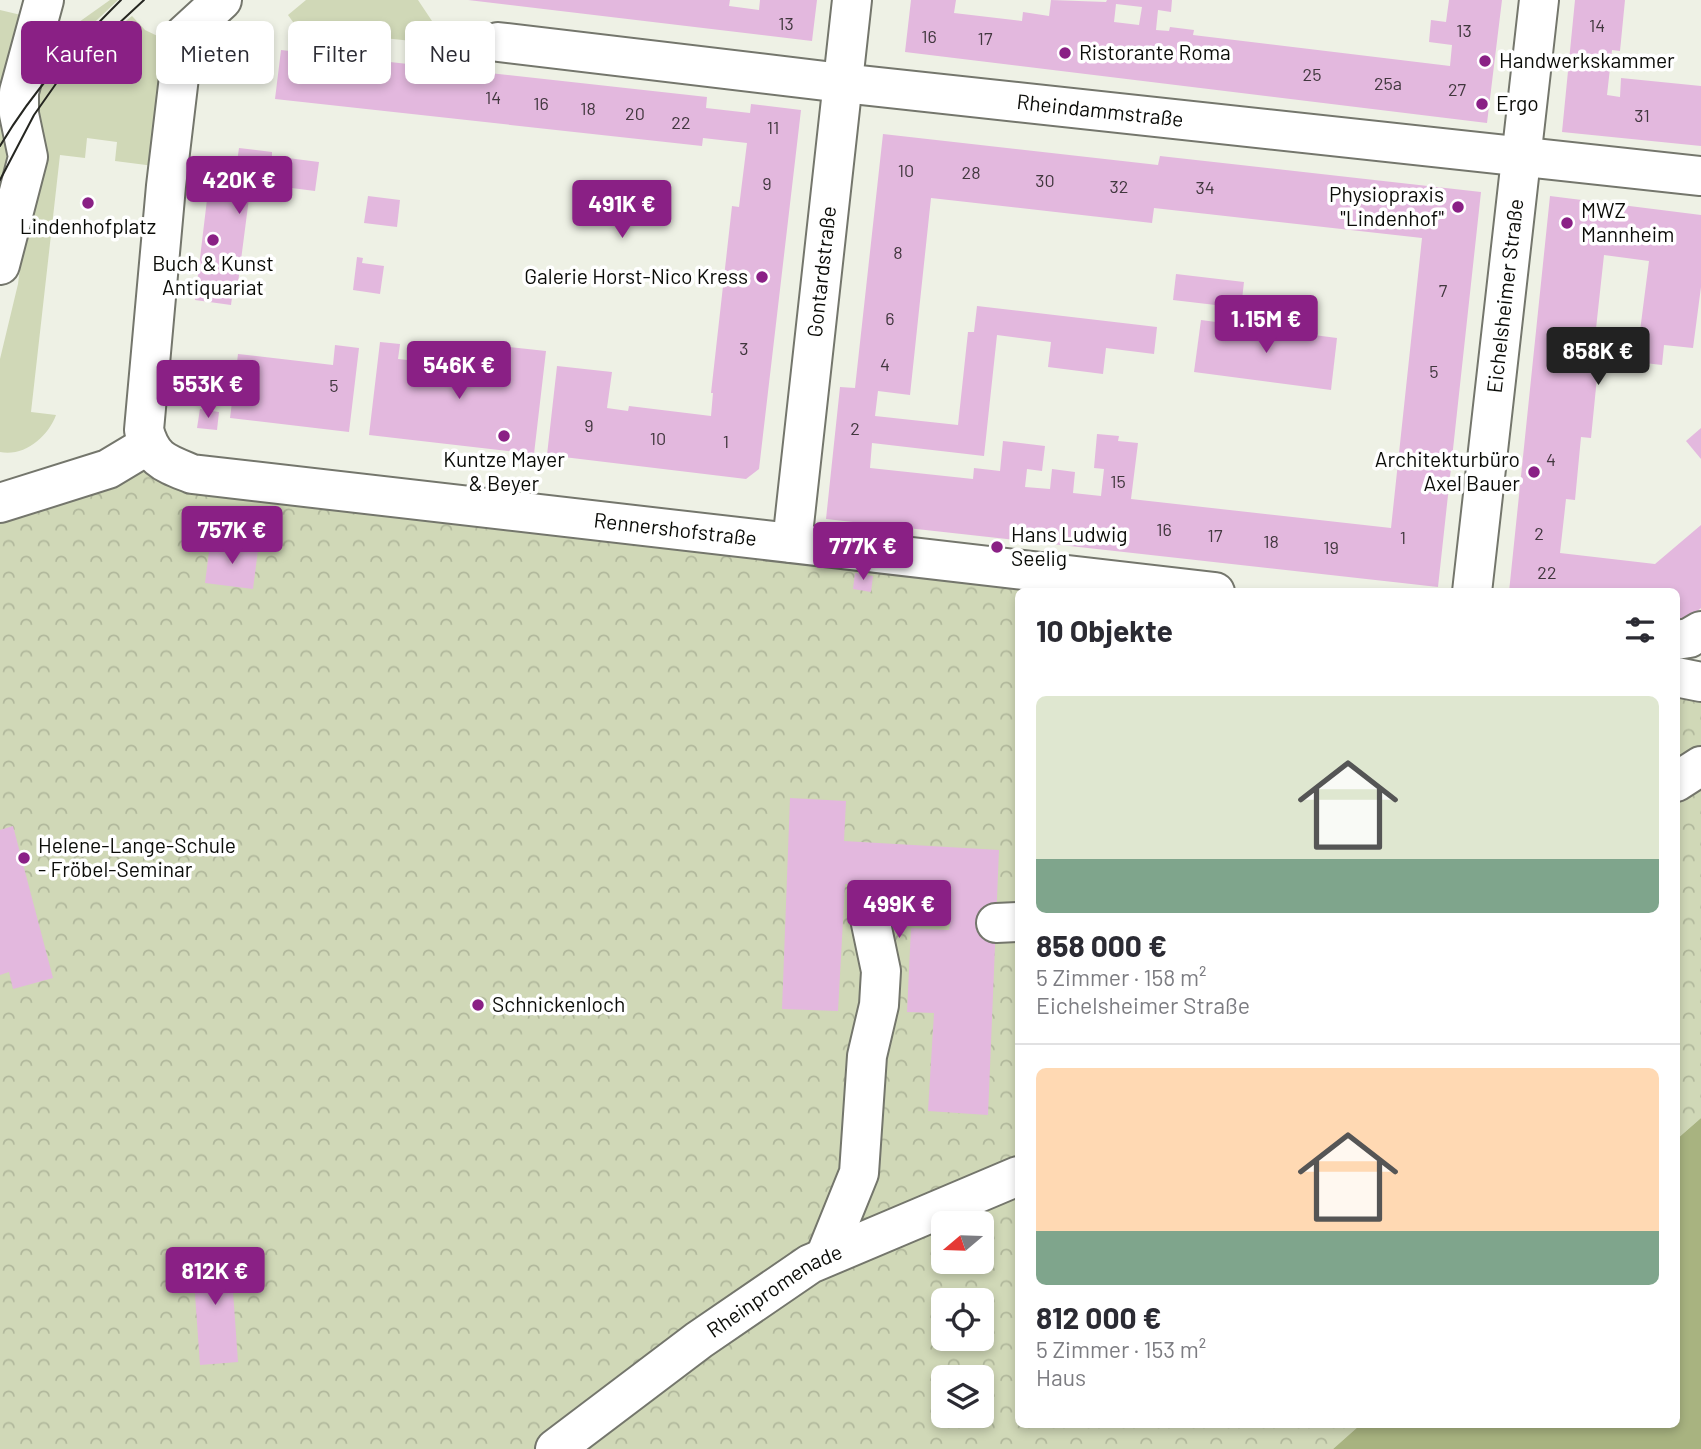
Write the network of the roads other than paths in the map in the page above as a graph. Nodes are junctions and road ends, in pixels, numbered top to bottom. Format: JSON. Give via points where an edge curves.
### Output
{"nodes":[{"id":1,"x":44,"y":0,"type":"edge"},
{"id":2,"x":222,"y":0,"type":"edge"},
{"id":3,"x":852,"y":0,"type":"edge"},
{"id":4,"x":1539,"y":0,"type":"edge"},
{"id":5,"x":498,"y":42,"type":"dead end"},
{"id":6,"x":842,"y":83,"type":"junction"},
{"id":7,"x":1522,"y":156,"type":"junction"},
{"id":8,"x":1701,"y":176,"type":"edge"},
{"id":9,"x":0,"y":265,"type":"edge"},
{"id":10,"x":146,"y":429,"type":"junction"},
{"id":11,"x":0,"y":481,"type":"edge"},
{"id":12,"x":0,"y":503,"type":"edge"},
{"id":13,"x":792,"y":543,"type":"junction"},
{"id":14,"x":1180,"y":588,"type":"edge"},
{"id":15,"x":1472,"y":588,"type":"edge"},
{"id":16,"x":1701,"y":631,"type":"edge"},
{"id":17,"x":1680,"y":639,"type":"edge"},
{"id":18,"x":1680,"y":678,"type":"edge"},
{"id":19,"x":1701,"y":682,"type":"edge"},
{"id":20,"x":1701,"y":766,"type":"edge"},
{"id":21,"x":1680,"y":779,"type":"edge"},
{"id":22,"x":869,"y":914,"type":"dead end"},
{"id":23,"x":1015,"y":1177,"type":"edge"},
{"id":24,"x":825,"y":1257,"type":"junction"},
{"id":25,"x":555,"y":1449,"type":"edge"}],
"edges":[{"from":1,"to":9,"type":"street","via":[[19,92],[28,157]]},
{"from":2,"to":10,"type":"street","via":[[184,35]]},
{"from":3,"to":6,"type":"street","name":"Gontardstraße"},
{"from":4,"to":7,"type":"street","name":"Eichelsheimer Straße"},
{"from":5,"to":6,"type":"street","name":"Rheindammstraße"},
{"from":6,"to":7,"type":"street","name":"Rheindammstraße"},
{"from":6,"to":13,"type":"street","name":"Gontardstraße"},
{"from":7,"to":8,"type":"street","name":"Rheindammstraße"},
{"from":7,"to":15,"type":"street","name":"Eichelsheimer Straße"},
{"from":10,"to":11,"type":"street"},
{"from":10,"to":12,"type":"street","via":[[108,469]]},
{"from":10,"to":13,"type":"street","name":"Rennershofstraße","via":[[155,455],[192,474]]},
{"from":13,"to":14,"type":"street","name":"Rennershofstraße"},
{"from":16,"to":17,"type":"street"},
{"from":18,"to":19,"type":"street"},
{"from":20,"to":21,"type":"street"},
{"from":22,"to":24,"type":"street","via":[[881,971],[879,1005],[867,1056],[859,1173]]},
{"from":23,"to":24,"type":"street","name":"Rheinpromenade"},
{"from":24,"to":25,"type":"street","name":"Rheinpromenade","via":[[699,1340]]}]}
